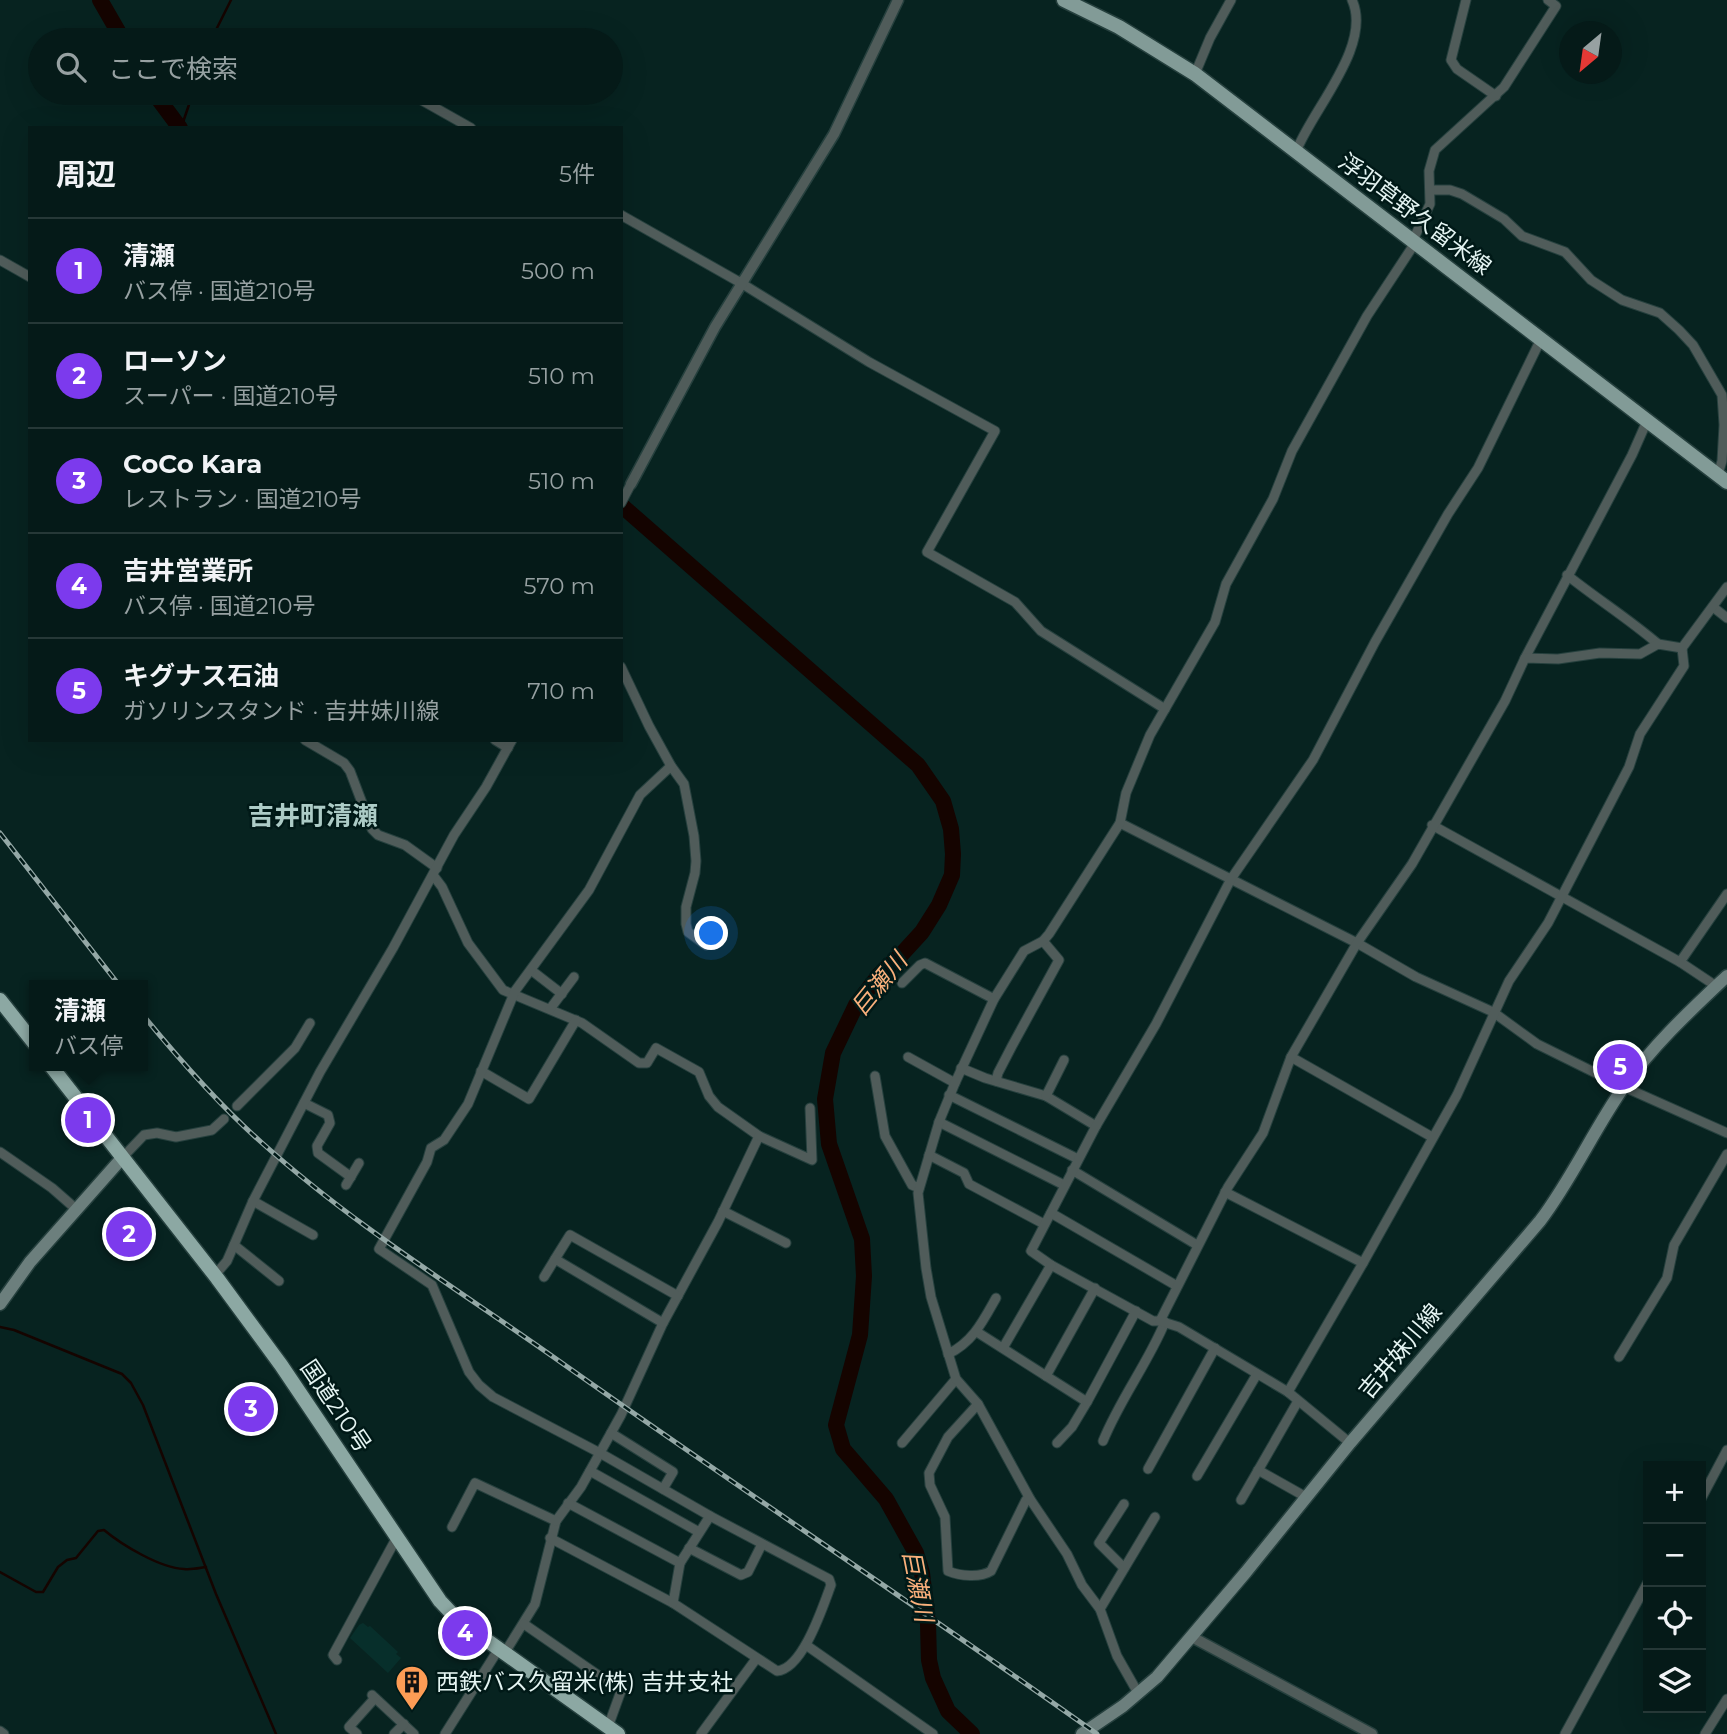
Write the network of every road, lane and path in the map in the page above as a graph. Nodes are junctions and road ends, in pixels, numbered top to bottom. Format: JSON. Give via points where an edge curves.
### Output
{"nodes":[{"id":1,"x":898,"y":0,"type":"edge"},
{"id":2,"x":1231,"y":0,"type":"edge"},
{"id":3,"x":1353,"y":0,"type":"edge"},
{"id":4,"x":1068,"y":1,"type":"edge"},
{"id":5,"x":1465,"y":1,"type":"edge"},
{"id":6,"x":1554,"y":2,"type":"edge"},
{"id":7,"x":1195,"y":74,"type":"junction"},
{"id":8,"x":1496,"y":96,"type":"junction"},
{"id":9,"x":430,"y":105,"type":"edge"},
{"id":10,"x":467,"y":126,"type":"edge"},
{"id":11,"x":1296,"y":152,"type":"junction"},
{"id":12,"x":1431,"y":190,"type":"junction"},
{"id":13,"x":623,"y":216,"type":"edge"},
{"id":14,"x":1415,"y":243,"type":"junction"},
{"id":15,"x":0,"y":260,"type":"edge"},
{"id":16,"x":28,"y":276,"type":"edge"},
{"id":17,"x":741,"y":283,"type":"junction"},
{"id":18,"x":1541,"y":339,"type":"junction"},
{"id":19,"x":1647,"y":421,"type":"junction"},
{"id":20,"x":1726,"y":424,"type":"edge"},
{"id":21,"x":1722,"y":478,"type":"edge"},
{"id":22,"x":631,"y":484,"type":"joint"},
{"id":23,"x":623,"y":499,"type":"edge"},
{"id":24,"x":1567,"y":575,"type":"junction"},
{"id":25,"x":1727,"y":587,"type":"edge"},
{"id":26,"x":1713,"y":607,"type":"junction"},
{"id":27,"x":1727,"y":618,"type":"edge"},
{"id":28,"x":1658,"y":644,"type":"junction"},
{"id":29,"x":1682,"y":648,"type":"junction"},
{"id":30,"x":1525,"y":658,"type":"junction"},
{"id":31,"x":623,"y":671,"type":"edge"},
{"id":32,"x":1165,"y":709,"type":"junction"},
{"id":33,"x":308,"y":742,"type":"edge"},
{"id":34,"x":510,"y":744,"type":"edge"},
{"id":35,"x":671,"y":766,"type":"junction"},
{"id":36,"x":1120,"y":823,"type":"junction"},
{"id":37,"x":1432,"y":825,"type":"junction"},
{"id":38,"x":435,"y":871,"type":"junction"},
{"id":39,"x":1231,"y":879,"type":"junction"},
{"id":40,"x":1727,"y":894,"type":"edge"},
{"id":41,"x":1561,"y":897,"type":"junction"},
{"id":42,"x":1043,"y":941,"type":"junction"},
{"id":43,"x":1357,"y":943,"type":"junction"},
{"id":44,"x":706,"y":945,"type":"dead end"},
{"id":45,"x":1680,"y":962,"type":"junction"},
{"id":46,"x":531,"y":970,"type":"junction"},
{"id":47,"x":1727,"y":976,"type":"edge"},
{"id":48,"x":575,"y":977,"type":"dead end"},
{"id":49,"x":902,"y":984,"type":"dead end"},
{"id":50,"x":1716,"y":986,"type":"junction"},
{"id":51,"x":510,"y":994,"type":"junction"},
{"id":52,"x":562,"y":994,"type":"junction"},
{"id":53,"x":994,"y":999,"type":"junction"},
{"id":54,"x":0,"y":1000,"type":"edge"},
{"id":55,"x":550,"y":1009,"type":"junction"},
{"id":56,"x":1493,"y":1012,"type":"junction"},
{"id":57,"x":576,"y":1020,"type":"junction"},
{"id":58,"x":310,"y":1023,"type":"dead end"},
{"id":59,"x":29,"y":1037,"type":"edge"},
{"id":60,"x":908,"y":1058,"type":"dead end"},
{"id":61,"x":1291,"y":1058,"type":"junction"},
{"id":62,"x":1064,"y":1060,"type":"dead end"},
{"id":63,"x":961,"y":1068,"type":"junction"},
{"id":64,"x":55,"y":1071,"type":"edge"},
{"id":65,"x":481,"y":1071,"type":"junction"},
{"id":66,"x":875,"y":1076,"type":"dead end"},
{"id":67,"x":996,"y":1081,"type":"junction"},
{"id":68,"x":955,"y":1083,"type":"junction"},
{"id":69,"x":1624,"y":1087,"type":"junction"},
{"id":70,"x":949,"y":1095,"type":"junction"},
{"id":71,"x":1046,"y":1096,"type":"junction"},
{"id":72,"x":304,"y":1103,"type":"junction"},
{"id":73,"x":237,"y":1106,"type":"dead end"},
{"id":74,"x":810,"y":1108,"type":"dead end"},
{"id":75,"x":224,"y":1119,"type":"dead end"},
{"id":76,"x":939,"y":1122,"type":"junction"},
{"id":77,"x":1096,"y":1126,"type":"junction"},
{"id":78,"x":1727,"y":1133,"type":"edge"},
{"id":79,"x":759,"y":1136,"type":"junction"},
{"id":80,"x":1432,"y":1138,"type":"junction"},
{"id":81,"x":0,"y":1152,"type":"edge"},
{"id":82,"x":1727,"y":1154,"type":"edge"},
{"id":83,"x":929,"y":1155,"type":"junction"},
{"id":84,"x":122,"y":1158,"type":"junction"},
{"id":85,"x":1078,"y":1158,"type":"junction"},
{"id":86,"x":359,"y":1163,"type":"dead end"},
{"id":87,"x":1072,"y":1170,"type":"junction"},
{"id":88,"x":1064,"y":1185,"type":"junction"},
{"id":89,"x":919,"y":1188,"type":"junction"},
{"id":90,"x":1225,"y":1192,"type":"junction"},
{"id":91,"x":253,"y":1201,"type":"junction"},
{"id":92,"x":76,"y":1209,"type":"junction"},
{"id":93,"x":723,"y":1211,"type":"junction"},
{"id":94,"x":1051,"y":1213,"type":"junction"},
{"id":95,"x":1044,"y":1224,"type":"junction"},
{"id":96,"x":313,"y":1234,"type":"dead end"},
{"id":97,"x":786,"y":1243,"type":"dead end"},
{"id":98,"x":234,"y":1245,"type":"junction"},
{"id":99,"x":1197,"y":1245,"type":"junction"},
{"id":100,"x":555,"y":1259,"type":"junction"},
{"id":101,"x":1363,"y":1263,"type":"junction"},
{"id":102,"x":1051,"y":1265,"type":"junction"},
{"id":103,"x":215,"y":1275,"type":"junction"},
{"id":104,"x":544,"y":1277,"type":"dead end"},
{"id":105,"x":279,"y":1281,"type":"dead end"},
{"id":106,"x":1177,"y":1286,"type":"junction"},
{"id":107,"x":1095,"y":1288,"type":"junction"},
{"id":108,"x":678,"y":1296,"type":"junction"},
{"id":109,"x":996,"y":1298,"type":"dead end"},
{"id":110,"x":0,"y":1304,"type":"edge"},
{"id":111,"x":1136,"y":1311,"type":"junction"},
{"id":112,"x":1163,"y":1321,"type":"junction"},
{"id":113,"x":663,"y":1323,"type":"junction"},
{"id":114,"x":977,"y":1332,"type":"junction"},
{"id":115,"x":1003,"y":1348,"type":"junction"},
{"id":116,"x":1215,"y":1348,"type":"junction"},
{"id":117,"x":947,"y":1354,"type":"junction"},
{"id":118,"x":1619,"y":1357,"type":"dead end"},
{"id":119,"x":1257,"y":1374,"type":"junction"},
{"id":120,"x":1046,"y":1376,"type":"junction"},
{"id":121,"x":956,"y":1379,"type":"junction"},
{"id":122,"x":1288,"y":1392,"type":"junction"},
{"id":123,"x":1298,"y":1401,"type":"junction"},
{"id":124,"x":1087,"y":1402,"type":"junction"},
{"id":125,"x":978,"y":1404,"type":"junction"},
{"id":126,"x":611,"y":1433,"type":"junction"},
{"id":127,"x":1103,"y":1441,"type":"dead end"},
{"id":128,"x":902,"y":1443,"type":"dead end"},
{"id":129,"x":1057,"y":1443,"type":"dead end"},
{"id":130,"x":1350,"y":1443,"type":"junction"},
{"id":131,"x":1727,"y":1450,"type":"edge"},
{"id":132,"x":600,"y":1453,"type":"junction"},
{"id":133,"x":1148,"y":1469,"type":"dead end"},
{"id":134,"x":1258,"y":1470,"type":"junction"},
{"id":135,"x":590,"y":1471,"type":"junction"},
{"id":136,"x":1197,"y":1476,"type":"dead end"},
{"id":137,"x":663,"y":1489,"type":"junction"},
{"id":138,"x":1706,"y":1490,"type":"edge"},
{"id":139,"x":1306,"y":1497,"type":"junction"},
{"id":140,"x":1030,"y":1499,"type":"junction"},
{"id":141,"x":1241,"y":1500,"type":"dead end"},
{"id":142,"x":568,"y":1503,"type":"junction"},
{"id":143,"x":1124,"y":1504,"type":"dead end"},
{"id":144,"x":710,"y":1516,"type":"junction"},
{"id":145,"x":1155,"y":1517,"type":"dead end"},
{"id":146,"x":556,"y":1521,"type":"junction"},
{"id":147,"x":452,"y":1527,"type":"dead end"},
{"id":148,"x":699,"y":1532,"type":"junction"},
{"id":149,"x":397,"y":1537,"type":"junction"},
{"id":150,"x":550,"y":1538,"type":"junction"},
{"id":151,"x":762,"y":1544,"type":"junction"},
{"id":152,"x":689,"y":1548,"type":"junction"},
{"id":153,"x":680,"y":1563,"type":"junction"},
{"id":154,"x":1124,"y":1568,"type":"junction"},
{"id":155,"x":1645,"y":1587,"type":"edge"},
{"id":156,"x":673,"y":1603,"type":"junction"},
{"id":157,"x":1100,"y":1609,"type":"junction"},
{"id":158,"x":524,"y":1624,"type":"junction"},
{"id":159,"x":1192,"y":1637,"type":"junction"},
{"id":160,"x":806,"y":1645,"type":"junction"},
{"id":161,"x":501,"y":1652,"type":"junction"},
{"id":162,"x":756,"y":1659,"type":"junction"},
{"id":163,"x":337,"y":1660,"type":"dead end"},
{"id":164,"x":1138,"y":1693,"type":"junction"},
{"id":165,"x":1727,"y":1699,"type":"edge"},
{"id":166,"x":404,"y":1724,"type":"junction"},
{"id":167,"x":613,"y":1731,"type":"edge"},
{"id":168,"x":357,"y":1734,"type":"edge"},
{"id":169,"x":394,"y":1734,"type":"edge"},
{"id":170,"x":414,"y":1734,"type":"edge"},
{"id":171,"x":445,"y":1734,"type":"edge"},
{"id":172,"x":701,"y":1734,"type":"edge"},
{"id":173,"x":933,"y":1734,"type":"edge"},
{"id":174,"x":1082,"y":1734,"type":"edge"},
{"id":175,"x":1372,"y":1734,"type":"edge"},
{"id":176,"x":1565,"y":1734,"type":"edge"},
{"id":177,"x":1705,"y":1734,"type":"edge"}],
"edges":[{"from":1,"to":17,"type":"street","via":[[834,134]]},
{"from":2,"to":7,"type":"street"},
{"from":3,"to":11,"type":"street","via":[[1357,20],[1346,61]]},
{"from":4,"to":7,"type":"main road","name":"浮羽草野久留米線"},
{"from":5,"to":8,"type":"street","via":[[1451,60]]},
{"from":6,"to":8,"type":"street"},
{"from":7,"to":11,"type":"main road","name":"浮羽草野久留米線"},
{"from":8,"to":12,"type":"street","via":[[1435,150],[1429,171]]},
{"from":9,"to":10,"type":"street"},
{"from":11,"to":14,"type":"main road","name":"浮羽草野久留米線"},
{"from":12,"to":14,"type":"street"},
{"from":12,"to":20,"type":"street","via":[[1462,194],[1504,219],[1522,236],[1565,252],[1591,281],[1622,300],[1660,313],[1693,345],[1714,379]]},
{"from":13,"to":17,"type":"street"},
{"from":14,"to":18,"type":"main road","name":"浮羽草野久留米線"},
{"from":14,"to":32,"type":"street","via":[[1367,316],[1298,439],[1273,499],[1226,584],[1215,622]]},
{"from":15,"to":16,"type":"street"},
{"from":17,"to":22,"type":"street"},
{"from":17,"to":32,"type":"street","via":[[864,359],[996,431],[927,552],[1015,602],[1041,631]]},
{"from":18,"to":19,"type":"main road","name":"浮羽草野久留米線"},
{"from":18,"to":39,"type":"street","via":[[1478,468],[1374,642],[1312,760]]},
{"from":19,"to":21,"type":"main road","name":"浮羽草野久留米線"},
{"from":19,"to":24,"type":"street"},
{"from":20,"to":21,"type":"street"},
{"from":22,"to":23,"type":"street"},
{"from":24,"to":28,"type":"street"},
{"from":24,"to":30,"type":"street"},
{"from":25,"to":26,"type":"street"},
{"from":26,"to":27,"type":"street"},
{"from":26,"to":29,"type":"street"},
{"from":28,"to":29,"type":"street"},
{"from":28,"to":30,"type":"street","via":[[1640,654]]},
{"from":29,"to":41,"type":"street","via":[[1684,666],[1640,734],[1629,767]]},
{"from":30,"to":37,"type":"street"},
{"from":31,"to":35,"type":"street"},
{"from":32,"to":36,"type":"street","via":[[1134,771]]},
{"from":33,"to":38,"type":"street","via":[[350,771],[372,829],[405,845]]},
{"from":34,"to":38,"type":"street"},
{"from":35,"to":44,"type":"street","via":[[684,784],[694,836],[688,932]]},
{"from":35,"to":46,"type":"street","via":[[640,795],[590,890]]},
{"from":36,"to":39,"type":"street"},
{"from":36,"to":42,"type":"street"},
{"from":37,"to":41,"type":"street"},
{"from":37,"to":43,"type":"street"},
{"from":38,"to":51,"type":"street","via":[[468,943]]},
{"from":38,"to":72,"type":"street"},
{"from":39,"to":43,"type":"street"},
{"from":39,"to":77,"type":"street","via":[[1156,1024]]},
{"from":40,"to":45,"type":"street"},
{"from":41,"to":45,"type":"street"},
{"from":41,"to":56,"type":"street"},
{"from":42,"to":53,"type":"street","via":[[1024,951]]},
{"from":42,"to":67,"type":"street","via":[[1059,960]]},
{"from":43,"to":56,"type":"street","via":[[1416,977]]},
{"from":43,"to":61,"type":"street"},
{"from":45,"to":50,"type":"street"},
{"from":46,"to":51,"type":"street"},
{"from":46,"to":52,"type":"street"},
{"from":47,"to":50,"type":"main road","name":"吉井妹川線"},
{"from":48,"to":52,"type":"street"},
{"from":49,"to":53,"type":"street","via":[[925,963]]},
{"from":50,"to":69,"type":"main road","name":"吉井妹川線","via":[[1672,1029]]},
{"from":51,"to":55,"type":"street"},
{"from":51,"to":65,"type":"street"},
{"from":52,"to":55,"type":"street"},
{"from":53,"to":63,"type":"street"},
{"from":54,"to":59,"type":"highway"},
{"from":55,"to":57,"type":"street"},
{"from":56,"to":69,"type":"street","via":[[1537,1044]]},
{"from":56,"to":80,"type":"street","via":[[1457,1095]]},
{"from":57,"to":65,"type":"street","via":[[529,1099]]},
{"from":57,"to":79,"type":"street","via":[[639,1063],[648,1063],[656,1048],[699,1072],[718,1107]]},
{"from":58,"to":73,"type":"street","via":[[295,1048]]},
{"from":60,"to":68,"type":"street"},
{"from":61,"to":80,"type":"street"},
{"from":61,"to":90,"type":"street","via":[[1263,1133]]},
{"from":62,"to":71,"type":"street"},
{"from":63,"to":67,"type":"street"},
{"from":63,"to":68,"type":"street"},
{"from":64,"to":84,"type":"highway","name":"国道210号"},
{"from":65,"to":132,"type":"street","via":[[461,1118],[444,1140],[431,1148],[379,1249],[432,1285],[469,1372],[479,1385],[511,1408]]},
{"from":66,"to":89,"type":"street","via":[[885,1136],[912,1185]]},
{"from":67,"to":71,"type":"street"},
{"from":68,"to":70,"type":"street"},
{"from":69,"to":78,"type":"street"},
{"from":69,"to":130,"type":"main road","name":"吉井妹川線","via":[[1540,1221]]},
{"from":70,"to":76,"type":"street"},
{"from":70,"to":85,"type":"street"},
{"from":71,"to":77,"type":"street"},
{"from":72,"to":86,"type":"street","via":[[328,1115],[330,1123],[317,1146],[318,1153],[349,1181]]},
{"from":72,"to":91,"type":"street"},
{"from":74,"to":79,"type":"street","via":[[812,1160]]},
{"from":75,"to":84,"type":"street","via":[[212,1130],[176,1138],[144,1135]]},
{"from":76,"to":83,"type":"street"},
{"from":76,"to":88,"type":"street"},
{"from":77,"to":85,"type":"street"},
{"from":79,"to":93,"type":"street"},
{"from":80,"to":101,"type":"street"},
{"from":81,"to":92,"type":"street"},
{"from":82,"to":118,"type":"street","via":[[1674,1245],[1667,1278]]},
{"from":83,"to":89,"type":"street"},
{"from":83,"to":95,"type":"street","via":[[964,1173],[969,1184]]},
{"from":84,"to":92,"type":"main road"},
{"from":84,"to":103,"type":"highway","name":"国道210号"},
{"from":85,"to":87,"type":"street"},
{"from":87,"to":88,"type":"street"},
{"from":87,"to":99,"type":"street"},
{"from":88,"to":94,"type":"street"},
{"from":89,"to":117,"type":"street","via":[[926,1268]]},
{"from":90,"to":99,"type":"street"},
{"from":90,"to":101,"type":"street"},
{"from":91,"to":96,"type":"street"},
{"from":91,"to":98,"type":"street"},
{"from":92,"to":110,"type":"main road"},
{"from":93,"to":97,"type":"street"},
{"from":93,"to":108,"type":"street"},
{"from":94,"to":95,"type":"street"},
{"from":94,"to":106,"type":"street"},
{"from":95,"to":102,"type":"street","via":[[1031,1251]]},
{"from":98,"to":103,"type":"street"},
{"from":98,"to":105,"type":"street"},
{"from":99,"to":106,"type":"street"},
{"from":100,"to":104,"type":"street"},
{"from":100,"to":108,"type":"street","via":[[570,1235]]},
{"from":100,"to":113,"type":"street"},
{"from":101,"to":122,"type":"street"},
{"from":102,"to":107,"type":"street"},
{"from":102,"to":115,"type":"street"},
{"from":103,"to":149,"type":"highway","name":"国道210号"},
{"from":106,"to":112,"type":"street"},
{"from":107,"to":111,"type":"street"},
{"from":107,"to":120,"type":"street"},
{"from":108,"to":113,"type":"street"},
{"from":109,"to":114,"type":"street"},
{"from":111,"to":112,"type":"street"},
{"from":111,"to":124,"type":"street"},
{"from":112,"to":116,"type":"street"},
{"from":112,"to":127,"type":"street","via":[[1154,1350]]},
{"from":113,"to":126,"type":"street"},
{"from":114,"to":115,"type":"street"},
{"from":114,"to":117,"type":"street"},
{"from":115,"to":120,"type":"street"},
{"from":116,"to":119,"type":"street"},
{"from":116,"to":133,"type":"street"},
{"from":117,"to":121,"type":"street"},
{"from":119,"to":122,"type":"street"},
{"from":119,"to":136,"type":"street"},
{"from":120,"to":124,"type":"street"},
{"from":121,"to":125,"type":"street"},
{"from":121,"to":128,"type":"street"},
{"from":122,"to":123,"type":"street"},
{"from":123,"to":130,"type":"street"},
{"from":123,"to":134,"type":"street"},
{"from":124,"to":129,"type":"street"},
{"from":125,"to":140,"type":"street"},
{"from":125,"to":140,"type":"street","via":[[948,1437],[929,1473],[945,1517],[948,1571],[984,1575],[991,1571]]},
{"from":126,"to":132,"type":"street"},
{"from":126,"to":137,"type":"street","via":[[673,1472]]},
{"from":130,"to":139,"type":"main road","name":"吉井妹川線"},
{"from":131,"to":138,"type":"street"},
{"from":132,"to":135,"type":"street"},
{"from":132,"to":137,"type":"street"},
{"from":134,"to":139,"type":"street"},
{"from":134,"to":141,"type":"street"},
{"from":135,"to":142,"type":"street"},
{"from":135,"to":148,"type":"street"},
{"from":137,"to":144,"type":"street"},
{"from":139,"to":159,"type":"main road","name":"吉井妹川線"},
{"from":140,"to":157,"type":"street"},
{"from":142,"to":146,"type":"street"},
{"from":142,"to":153,"type":"street"},
{"from":143,"to":154,"type":"street","via":[[1098,1543]]},
{"from":144,"to":148,"type":"street"},
{"from":144,"to":151,"type":"street"},
{"from":145,"to":154,"type":"street"},
{"from":146,"to":147,"type":"street","via":[[475,1483]]},
{"from":146,"to":150,"type":"street"},
{"from":148,"to":152,"type":"street"},
{"from":149,"to":161,"type":"highway","name":"国道210号","via":[[440,1601]]},
{"from":149,"to":163,"type":"street","via":[[333,1655]]},
{"from":150,"to":156,"type":"street"},
{"from":150,"to":158,"type":"street","via":[[535,1604]]},
{"from":151,"to":152,"type":"street","via":[[748,1572],[741,1575]]},
{"from":151,"to":160,"type":"street","via":[[829,1580],[831,1585]]},
{"from":152,"to":153,"type":"street"},
{"from":153,"to":156,"type":"street"},
{"from":154,"to":157,"type":"street"},
{"from":155,"to":176,"type":"street"},
{"from":156,"to":162,"type":"street"},
{"from":157,"to":164,"type":"street","via":[[1116,1656]]},
{"from":158,"to":161,"type":"street"},
{"from":158,"to":167,"type":"street","via":[[621,1691]]},
{"from":159,"to":164,"type":"main road","name":"吉井妹川線"},
{"from":159,"to":175,"type":"street"},
{"from":160,"to":162,"type":"street","via":[[781,1671]]},
{"from":160,"to":173,"type":"street"},
{"from":161,"to":167,"type":"highway","name":"国道210号"},
{"from":161,"to":171,"type":"street"},
{"from":162,"to":172,"type":"street"},
{"from":164,"to":174,"type":"main road","name":"吉井妹川線"},
{"from":165,"to":177,"type":"street"},
{"from":166,"to":168,"type":"street","via":[[374,1697],[349,1727]]},
{"from":166,"to":169,"type":"street"},
{"from":166,"to":170,"type":"street"}]}
